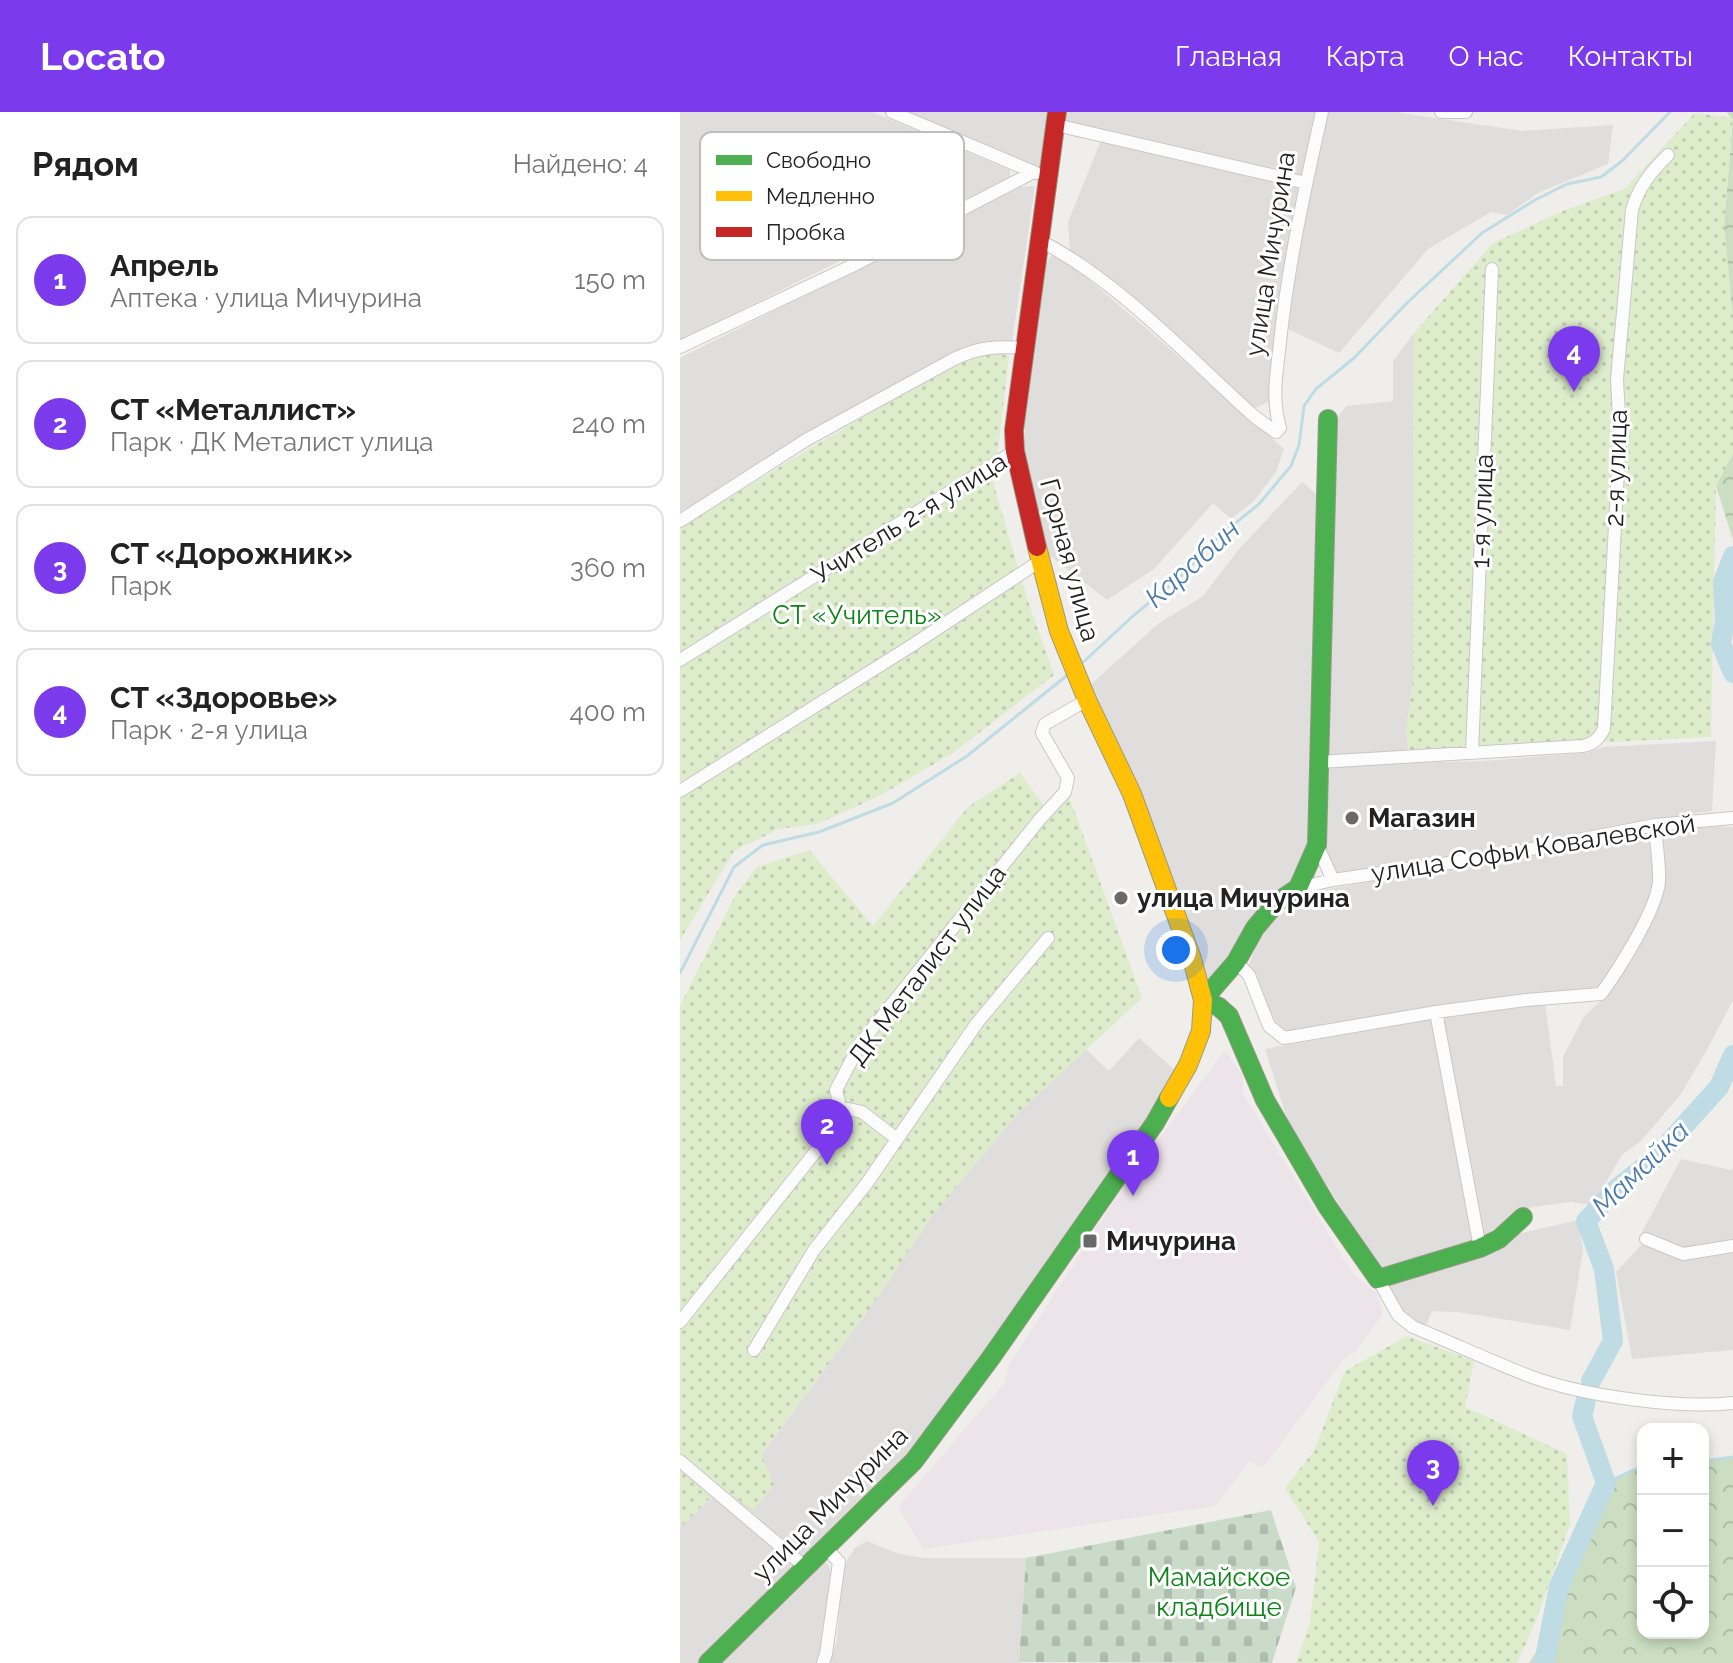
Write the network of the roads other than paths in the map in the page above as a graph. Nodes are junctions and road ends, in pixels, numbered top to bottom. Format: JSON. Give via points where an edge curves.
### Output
{"nodes":[{"id":1,"x":892,"y":112,"type":"edge"},
{"id":2,"x":1322,"y":112,"type":"edge"},
{"id":3,"x":1441,"y":112,"type":"edge"},
{"id":4,"x":1466,"y":112,"type":"edge"},
{"id":5,"x":1057,"y":118,"type":"edge"},
{"id":6,"x":941,"y":132,"type":"edge"},
{"id":7,"x":964,"y":141,"type":"edge"},
{"id":8,"x":1668,"y":155,"type":"dead end"},
{"id":9,"x":1041,"y":173,"type":"junction"},
{"id":10,"x":1306,"y":183,"type":"junction"},
{"id":11,"x":964,"y":211,"type":"edge"},
{"id":12,"x":1039,"y":240,"type":"junction"},
{"id":13,"x":864,"y":260,"type":"edge"},
{"id":14,"x":1492,"y":269,"type":"dead end"},
{"id":15,"x":680,"y":347,"type":"edge"},
{"id":16,"x":1024,"y":348,"type":"junction"},
{"id":17,"x":1274,"y":406,"type":"junction"},
{"id":18,"x":1255,"y":417,"type":"junction"},
{"id":19,"x":1328,"y":419,"type":"dead end"},
{"id":20,"x":1015,"y":451,"type":"junction"},
{"id":21,"x":680,"y":521,"type":"edge"},
{"id":22,"x":1042,"y":569,"type":"junction"},
{"id":23,"x":680,"y":660,"type":"edge"},
{"id":24,"x":1087,"y":700,"type":"junction"},
{"id":25,"x":1472,"y":752,"type":"junction"},
{"id":26,"x":1319,"y":762,"type":"junction"},
{"id":27,"x":680,"y":791,"type":"edge"},
{"id":28,"x":1733,"y":818,"type":"edge"},
{"id":29,"x":1655,"y":825,"type":"junction"},
{"id":30,"x":1317,"y":845,"type":"junction"},
{"id":31,"x":1333,"y":880,"type":"junction"},
{"id":32,"x":1298,"y":888,"type":"junction"},
{"id":33,"x":1048,"y":938,"type":"dead end"},
{"id":34,"x":1236,"y":962,"type":"junction"},
{"id":35,"x":1203,"y":1000,"type":"junction"},
{"id":36,"x":1436,"y":1012,"type":"junction"},
{"id":37,"x":840,"y":1107,"type":"junction"},
{"id":38,"x":897,"y":1139,"type":"junction"},
{"id":39,"x":1523,"y":1217,"type":"dead end"},
{"id":40,"x":1646,"y":1239,"type":"dead end"},
{"id":41,"x":1733,"y":1246,"type":"edge"},
{"id":42,"x":1480,"y":1248,"type":"junction"},
{"id":43,"x":1378,"y":1279,"type":"junction"},
{"id":44,"x":680,"y":1322,"type":"edge"},
{"id":45,"x":754,"y":1350,"type":"dead end"},
{"id":46,"x":1733,"y":1403,"type":"edge"},
{"id":47,"x":680,"y":1461,"type":"edge"},
{"id":48,"x":825,"y":1547,"type":"junction"},
{"id":49,"x":804,"y":1566,"type":"junction"},
{"id":50,"x":708,"y":1663,"type":"edge"},
{"id":51,"x":823,"y":1663,"type":"edge"}],
"edges":[{"from":1,"to":6,"type":"street"},
{"from":2,"to":10,"type":"street","name":"улица Мичурина"},
{"from":3,"to":4,"type":"street"},
{"from":5,"to":9,"type":"street","name":"Горная улица"},
{"from":5,"to":10,"type":"street"},
{"from":7,"to":9,"type":"street"},
{"from":8,"to":25,"type":"street","name":"2-я улица","via":[[1650,172],[1632,210],[1617,380],[1620,433],[1604,729],[1594,743],[1583,746]]},
{"from":9,"to":11,"type":"street"},
{"from":9,"to":12,"type":"street","name":"Горная улица"},
{"from":10,"to":17,"type":"street","name":"улица Мичурина","via":[[1285,295]]},
{"from":12,"to":16,"type":"street","name":"Горная улица"},
{"from":12,"to":18,"type":"street","name":"улица Мичурина","via":[[1103,279]]},
{"from":13,"to":15,"type":"street"},
{"from":14,"to":25,"type":"street","name":"1-я улица"},
{"from":16,"to":20,"type":"street","name":"Горная улица"},
{"from":16,"to":21,"type":"street","via":[[991,346],[963,354],[806,440]]},
{"from":17,"to":18,"type":"street"},
{"from":17,"to":18,"type":"street","name":"улица Мичурина","via":[[1280,428],[1276,432]]},
{"from":19,"to":26,"type":"street"},
{"from":20,"to":22,"type":"street","name":"Горная улица"},
{"from":20,"to":23,"type":"street","name":"Учитель 2-я улица"},
{"from":22,"to":24,"type":"street","name":"Горная улица","via":[[1059,631]]},
{"from":22,"to":27,"type":"street"},
{"from":24,"to":35,"type":"street","name":"Горная улица","via":[[1132,794]]},
{"from":24,"to":37,"type":"street","name":"ДК Металист улица","via":[[1043,728],[1068,778],[1065,792],[860,1044],[836,1090]]},
{"from":25,"to":26,"type":"street"},
{"from":26,"to":30,"type":"street"},
{"from":28,"to":29,"type":"street","name":"улица Софьи Ковалевской"},
{"from":29,"to":31,"type":"street","name":"улица Софьи Ковалевской"},
{"from":29,"to":36,"type":"street","via":[[1659,885],[1644,923],[1601,994]]},
{"from":30,"to":31,"type":"street","name":"улица Софьи Ковалевской"},
{"from":30,"to":32,"type":"street"},
{"from":31,"to":32,"type":"street","name":"улица Софьи Ковалевской"},
{"from":32,"to":34,"type":"street","via":[[1277,902],[1255,928]]},
{"from":33,"to":38,"type":"street","via":[[977,1023]]},
{"from":34,"to":35,"type":"street"},
{"from":34,"to":36,"type":"street","via":[[1249,975],[1269,1026],[1284,1038]]},
{"from":35,"to":43,"type":"street","via":[[1229,1016],[1265,1100],[1327,1206]]},
{"from":35,"to":48,"type":"street","name":"улица Мичурина","via":[[1195,1049],[1155,1123],[914,1461]]},
{"from":36,"to":42,"type":"street"},
{"from":37,"to":38,"type":"street","via":[[862,1112]]},
{"from":37,"to":44,"type":"street","name":"ДК Металист улица","via":[[836,1126]]},
{"from":38,"to":45,"type":"street","via":[[814,1250]]},
{"from":39,"to":42,"type":"street"},
{"from":40,"to":41,"type":"street","via":[[1683,1254]]},
{"from":42,"to":43,"type":"street"},
{"from":43,"to":46,"type":"street","via":[[1398,1315],[1413,1327],[1535,1378],[1663,1403]]},
{"from":47,"to":49,"type":"street"},
{"from":48,"to":49,"type":"street","name":"улица Мичурина"},
{"from":48,"to":51,"type":"street","via":[[839,1562]]},
{"from":49,"to":50,"type":"street","name":"улица Мичурина"}]}
